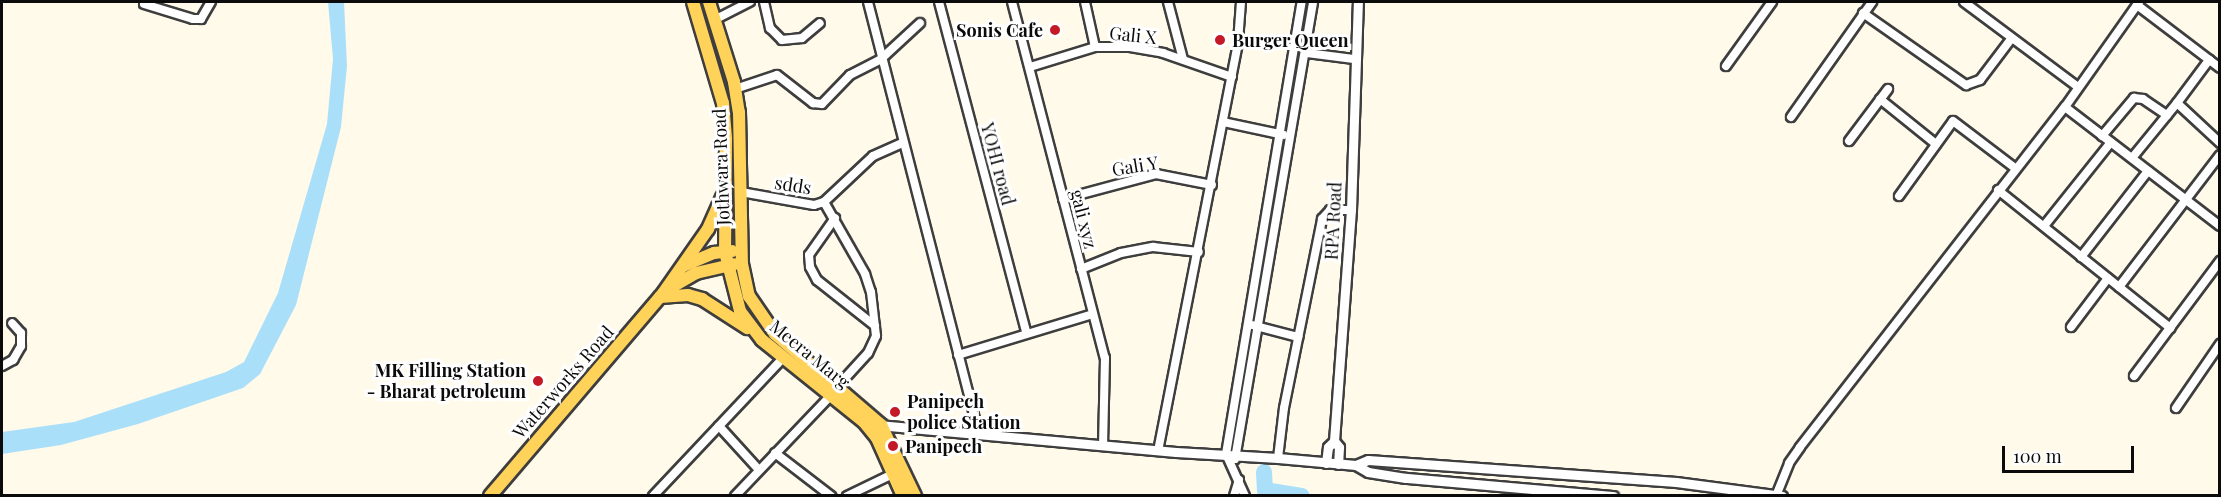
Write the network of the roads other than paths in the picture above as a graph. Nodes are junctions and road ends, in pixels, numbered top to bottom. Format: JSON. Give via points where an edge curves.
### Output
{"nodes":[{"id":1,"x":142,"y":2,"type":"edge"},
{"id":2,"x":211,"y":2,"type":"edge"},
{"id":3,"x":693,"y":2,"type":"edge"},
{"id":4,"x":709,"y":2,"type":"edge"},
{"id":5,"x":750,"y":2,"type":"edge"},
{"id":6,"x":764,"y":2,"type":"edge"},
{"id":7,"x":868,"y":2,"type":"edge"},
{"id":8,"x":939,"y":2,"type":"edge"},
{"id":9,"x":1012,"y":2,"type":"edge"},
{"id":10,"x":1085,"y":2,"type":"edge"},
{"id":11,"x":1168,"y":2,"type":"edge"},
{"id":12,"x":1241,"y":2,"type":"edge"},
{"id":13,"x":1358,"y":2,"type":"edge"},
{"id":14,"x":1773,"y":2,"type":"edge"},
{"id":15,"x":1872,"y":2,"type":"edge"},
{"id":16,"x":1964,"y":2,"type":"edge"},
{"id":17,"x":2138,"y":3,"type":"edge"},
{"id":18,"x":1302,"y":5,"type":"edge"},
{"id":19,"x":1313,"y":6,"type":"edge"},
{"id":20,"x":1863,"y":13,"type":"junction"},
{"id":21,"x":716,"y":19,"type":"junction"},
{"id":22,"x":820,"y":23,"type":"dead end"},
{"id":23,"x":920,"y":23,"type":"dead end"},
{"id":24,"x":2011,"y":39,"type":"junction"},
{"id":25,"x":1095,"y":47,"type":"junction"},
{"id":26,"x":1307,"y":53,"type":"junction"},
{"id":27,"x":881,"y":59,"type":"junction"},
{"id":28,"x":1183,"y":59,"type":"junction"},
{"id":29,"x":1354,"y":60,"type":"junction"},
{"id":30,"x":2209,"y":60,"type":"junction"},
{"id":31,"x":1726,"y":66,"type":"dead end"},
{"id":32,"x":1030,"y":67,"type":"junction"},
{"id":33,"x":2220,"y":68,"type":"edge"},
{"id":34,"x":1232,"y":77,"type":"junction"},
{"id":35,"x":2078,"y":87,"type":"junction"},
{"id":36,"x":735,"y":89,"type":"junction"},
{"id":37,"x":1888,"y":89,"type":"dead end"},
{"id":38,"x":1880,"y":99,"type":"junction"},
{"id":39,"x":2176,"y":103,"type":"junction"},
{"id":40,"x":2065,"y":107,"type":"junction"},
{"id":41,"x":2167,"y":115,"type":"junction"},
{"id":42,"x":1791,"y":117,"type":"dead end"},
{"id":43,"x":1223,"y":122,"type":"junction"},
{"id":44,"x":1281,"y":134,"type":"junction"},
{"id":45,"x":1292,"y":136,"type":"junction"},
{"id":46,"x":2102,"y":136,"type":"junction"},
{"id":47,"x":1849,"y":141,"type":"dead end"},
{"id":48,"x":2111,"y":142,"type":"junction"},
{"id":49,"x":902,"y":143,"type":"junction"},
{"id":50,"x":2220,"y":143,"type":"edge"},
{"id":51,"x":1936,"y":144,"type":"junction"},
{"id":52,"x":2220,"y":155,"type":"edge"},
{"id":53,"x":2132,"y":158,"type":"junction"},
{"id":54,"x":2014,"y":168,"type":"junction"},
{"id":55,"x":2148,"y":171,"type":"junction"},
{"id":56,"x":1212,"y":184,"type":"junction"},
{"id":57,"x":1998,"y":190,"type":"junction"},
{"id":58,"x":724,"y":192,"type":"junction"},
{"id":59,"x":741,"y":192,"type":"junction"},
{"id":60,"x":1899,"y":196,"type":"dead end"},
{"id":61,"x":1063,"y":199,"type":"junction"},
{"id":62,"x":2188,"y":201,"type":"junction"},
{"id":63,"x":824,"y":202,"type":"junction"},
{"id":64,"x":1351,"y":210,"type":"junction"},
{"id":65,"x":835,"y":218,"type":"junction"},
{"id":66,"x":2044,"y":226,"type":"junction"},
{"id":67,"x":2220,"y":226,"type":"edge"},
{"id":68,"x":741,"y":250,"type":"junction"},
{"id":69,"x":1199,"y":252,"type":"junction"},
{"id":70,"x":2081,"y":257,"type":"junction"},
{"id":71,"x":726,"y":258,"type":"junction"},
{"id":72,"x":2220,"y":261,"type":"edge"},
{"id":73,"x":742,"y":264,"type":"junction"},
{"id":74,"x":682,"y":267,"type":"junction"},
{"id":75,"x":1081,"y":269,"type":"junction"},
{"id":76,"x":2108,"y":278,"type":"junction"},
{"id":77,"x":2119,"y":287,"type":"junction"},
{"id":78,"x":662,"y":295,"type":"junction"},
{"id":79,"x":1093,"y":314,"type":"junction"},
{"id":80,"x":12,"y":323,"type":"dead end"},
{"id":81,"x":1245,"y":323,"type":"junction"},
{"id":82,"x":875,"y":326,"type":"junction"},
{"id":83,"x":1256,"y":326,"type":"junction"},
{"id":84,"x":2071,"y":327,"type":"dead end"},
{"id":85,"x":2170,"y":328,"type":"junction"},
{"id":86,"x":1028,"y":334,"type":"junction"},
{"id":87,"x":758,"y":336,"type":"junction"},
{"id":88,"x":1298,"y":337,"type":"junction"},
{"id":89,"x":2220,"y":344,"type":"edge"},
{"id":90,"x":958,"y":355,"type":"junction"},
{"id":91,"x":784,"y":357,"type":"junction"},
{"id":92,"x":2,"y":366,"type":"edge"},
{"id":93,"x":2134,"y":376,"type":"dead end"},
{"id":94,"x":835,"y":390,"type":"junction"},
{"id":95,"x":2176,"y":408,"type":"dead end"},
{"id":96,"x":864,"y":422,"type":"junction"},
{"id":97,"x":881,"y":425,"type":"junction"},
{"id":98,"x":719,"y":426,"type":"junction"},
{"id":99,"x":979,"y":434,"type":"junction"},
{"id":100,"x":1334,"y":441,"type":"junction"},
{"id":101,"x":1103,"y":446,"type":"junction"},
{"id":102,"x":1158,"y":451,"type":"junction"},
{"id":103,"x":776,"y":453,"type":"junction"},
{"id":104,"x":1226,"y":454,"type":"junction"},
{"id":105,"x":1235,"y":458,"type":"junction"},
{"id":106,"x":1278,"y":458,"type":"junction"},
{"id":107,"x":1326,"y":463,"type":"junction"},
{"id":108,"x":1338,"y":464,"type":"junction"},
{"id":109,"x":1356,"y":465,"type":"junction"},
{"id":110,"x":759,"y":470,"type":"junction"},
{"id":111,"x":893,"y":474,"type":"junction"},
{"id":112,"x":1239,"y":480,"type":"junction"},
{"id":113,"x":490,"y":495,"type":"edge"},
{"id":114,"x":653,"y":495,"type":"edge"},
{"id":115,"x":735,"y":495,"type":"edge"},
{"id":116,"x":831,"y":495,"type":"edge"},
{"id":117,"x":848,"y":495,"type":"edge"},
{"id":118,"x":903,"y":495,"type":"edge"},
{"id":119,"x":915,"y":495,"type":"edge"},
{"id":120,"x":1234,"y":495,"type":"edge"},
{"id":121,"x":1245,"y":495,"type":"edge"},
{"id":122,"x":1613,"y":495,"type":"edge"},
{"id":123,"x":1776,"y":495,"type":"edge"},
{"id":124,"x":1782,"y":495,"type":"edge"}],
"edges":[{"from":1,"to":2,"type":"street","via":[[201,19]]},
{"from":3,"to":58,"type":"main road","name":"Jothwara Road","via":[[723,103]]},
{"from":4,"to":21,"type":"main road","name":"Jothwara Road"},
{"from":5,"to":21,"type":"street"},
{"from":6,"to":22,"type":"street","via":[[770,28],[782,40],[802,38]]},
{"from":7,"to":27,"type":"street"},
{"from":8,"to":86,"type":"street","name":"YOHI road"},
{"from":9,"to":32,"type":"street","name":"gali xyz"},
{"from":10,"to":25,"type":"street"},
{"from":11,"to":28,"type":"street"},
{"from":12,"to":34,"type":"street"},
{"from":13,"to":29,"type":"street","name":"RPA Road"},
{"from":14,"to":31,"type":"street"},
{"from":15,"to":20,"type":"street"},
{"from":16,"to":24,"type":"street"},
{"from":17,"to":30,"type":"street"},
{"from":17,"to":35,"type":"street"},
{"from":18,"to":19,"type":"street"},
{"from":18,"to":44,"type":"street"},
{"from":19,"to":26,"type":"street"},
{"from":20,"to":24,"type":"street","via":[[1966,85],[1980,80]]},
{"from":20,"to":42,"type":"street"},
{"from":21,"to":36,"type":"main road","name":"Jothwara Road"},
{"from":23,"to":27,"type":"street"},
{"from":24,"to":35,"type":"street"},
{"from":25,"to":28,"type":"street","name":"Gali X","via":[[1130,47]]},
{"from":25,"to":32,"type":"street","name":"Gali X"},
{"from":26,"to":29,"type":"street"},
{"from":26,"to":45,"type":"street"},
{"from":27,"to":36,"type":"street","via":[[850,75],[817,106],[777,75]]},
{"from":27,"to":49,"type":"street"},
{"from":28,"to":34,"type":"street","name":"Gali X"},
{"from":29,"to":64,"type":"street","name":"RPA Road"},
{"from":30,"to":33,"type":"street"},
{"from":30,"to":39,"type":"street"},
{"from":32,"to":61,"type":"street","name":"gali xyz"},
{"from":34,"to":43,"type":"street"},
{"from":35,"to":40,"type":"street"},
{"from":36,"to":59,"type":"main road","name":"Jothwara Road","via":[[741,134]]},
{"from":37,"to":38,"type":"street"},
{"from":38,"to":47,"type":"street"},
{"from":38,"to":51,"type":"street"},
{"from":39,"to":41,"type":"street"},
{"from":39,"to":50,"type":"street"},
{"from":40,"to":46,"type":"street"},
{"from":40,"to":54,"type":"street"},
{"from":41,"to":46,"type":"street","via":[[2134,98]]},
{"from":41,"to":53,"type":"street"},
{"from":43,"to":44,"type":"street"},
{"from":43,"to":56,"type":"street"},
{"from":44,"to":45,"type":"street"},
{"from":44,"to":81,"type":"street"},
{"from":45,"to":83,"type":"street"},
{"from":46,"to":48,"type":"street"},
{"from":48,"to":53,"type":"street"},
{"from":48,"to":66,"type":"street"},
{"from":49,"to":63,"type":"street","name":"sdds","via":[[861,165]]},
{"from":49,"to":90,"type":"street"},
{"from":51,"to":54,"type":"street","via":[[1953,121]]},
{"from":51,"to":60,"type":"street"},
{"from":52,"to":62,"type":"street"},
{"from":53,"to":55,"type":"street"},
{"from":54,"to":57,"type":"street"},
{"from":55,"to":62,"type":"street"},
{"from":55,"to":70,"type":"street"},
{"from":56,"to":61,"type":"street","name":"Gali Y","via":[[1156,174]]},
{"from":56,"to":69,"type":"street"},
{"from":57,"to":66,"type":"street"},
{"from":57,"to":123,"type":"street","via":[[1800,447]]},
{"from":58,"to":71,"type":"main road","name":"Meera Marg"},
{"from":58,"to":74,"type":"main road","via":[[708,228]]},
{"from":59,"to":63,"type":"street","name":"sdds","via":[[807,206]]},
{"from":59,"to":68,"type":"main road","name":"Jothwara Road"},
{"from":61,"to":75,"type":"street","name":"gali xyz"},
{"from":62,"to":67,"type":"street"},
{"from":62,"to":77,"type":"street"},
{"from":63,"to":65,"type":"street"},
{"from":64,"to":88,"type":"street","via":[[1330,210],[1322,219]]},
{"from":64,"to":100,"type":"street","name":"RPA Road"},
{"from":65,"to":82,"type":"street","via":[[865,274]]},
{"from":65,"to":82,"type":"street","via":[[809,255],[810,267],[817,280]]},
{"from":66,"to":70,"type":"street"},
{"from":68,"to":71,"type":"main road"},
{"from":68,"to":73,"type":"main road","name":"Jothwara Road"},
{"from":69,"to":75,"type":"street","via":[[1153,247],[1122,253]]},
{"from":69,"to":102,"type":"street"},
{"from":70,"to":76,"type":"street"},
{"from":71,"to":73,"type":"main road"},
{"from":71,"to":74,"type":"main road","via":[[700,257]]},
{"from":71,"to":78,"type":"main road"},
{"from":71,"to":87,"type":"main road","name":"Meera Marg","via":[[740,311]]},
{"from":72,"to":85,"type":"street"},
{"from":73,"to":94,"type":"main road","name":"Meera Marg","via":[[749,296],[766,325]]},
{"from":74,"to":78,"type":"main road"},
{"from":75,"to":79,"type":"street","name":"gali xyz"},
{"from":76,"to":77,"type":"street"},
{"from":76,"to":84,"type":"street"},
{"from":77,"to":85,"type":"street"},
{"from":78,"to":87,"type":"main road","via":[[702,299]]},
{"from":78,"to":113,"type":"main road","name":"Waterworks Road"},
{"from":79,"to":86,"type":"street"},
{"from":79,"to":101,"type":"street","name":"gali xyz","via":[[1107,375]]},
{"from":80,"to":92,"type":"street","via":[[21,333],[21,346],[13,360]]},
{"from":81,"to":83,"type":"street"},
{"from":81,"to":104,"type":"street"},
{"from":82,"to":94,"type":"street","via":[[876,336],[868,353]]},
{"from":83,"to":88,"type":"street"},
{"from":83,"to":105,"type":"street"},
{"from":85,"to":93,"type":"street"},
{"from":86,"to":90,"type":"street"},
{"from":87,"to":91,"type":"main road","name":"Meera Marg"},
{"from":88,"to":106,"type":"street"},
{"from":89,"to":95,"type":"street"},
{"from":90,"to":99,"type":"street"},
{"from":91,"to":94,"type":"main road","name":"Meera Marg"},
{"from":91,"to":98,"type":"street"},
{"from":94,"to":96,"type":"main road","name":"Meera Marg"},
{"from":94,"to":97,"type":"main road","name":"Meera Marg"},
{"from":94,"to":103,"type":"street"},
{"from":96,"to":97,"type":"street"},
{"from":96,"to":111,"type":"main road","name":"Meera Marg","via":[[877,438]]},
{"from":97,"to":99,"type":"street"},
{"from":97,"to":119,"type":"main road","name":"Meera Marg"},
{"from":98,"to":110,"type":"street"},
{"from":98,"to":114,"type":"street"},
{"from":99,"to":101,"type":"street"},
{"from":100,"to":107,"type":"street","name":"RPA Road","via":[[1328,447]]},
{"from":100,"to":108,"type":"street","name":"RPA Road","via":[[1339,447]]},
{"from":101,"to":102,"type":"street"},
{"from":102,"to":104,"type":"street"},
{"from":103,"to":110,"type":"street"},
{"from":103,"to":116,"type":"street"},
{"from":104,"to":105,"type":"street"},
{"from":105,"to":106,"type":"street"},
{"from":105,"to":112,"type":"street"},
{"from":106,"to":107,"type":"street"},
{"from":107,"to":108,"type":"street"},
{"from":108,"to":109,"type":"street"},
{"from":109,"to":122,"type":"street","via":[[1368,472],[1406,478]]},
{"from":109,"to":123,"type":"street","via":[[1368,460],[1676,482]]},
{"from":110,"to":115,"type":"street"},
{"from":111,"to":117,"type":"street"},
{"from":111,"to":118,"type":"main road","name":"Meera Marg"},
{"from":112,"to":120,"type":"street"},
{"from":112,"to":121,"type":"street"},
{"from":123,"to":124,"type":"street"}]}
